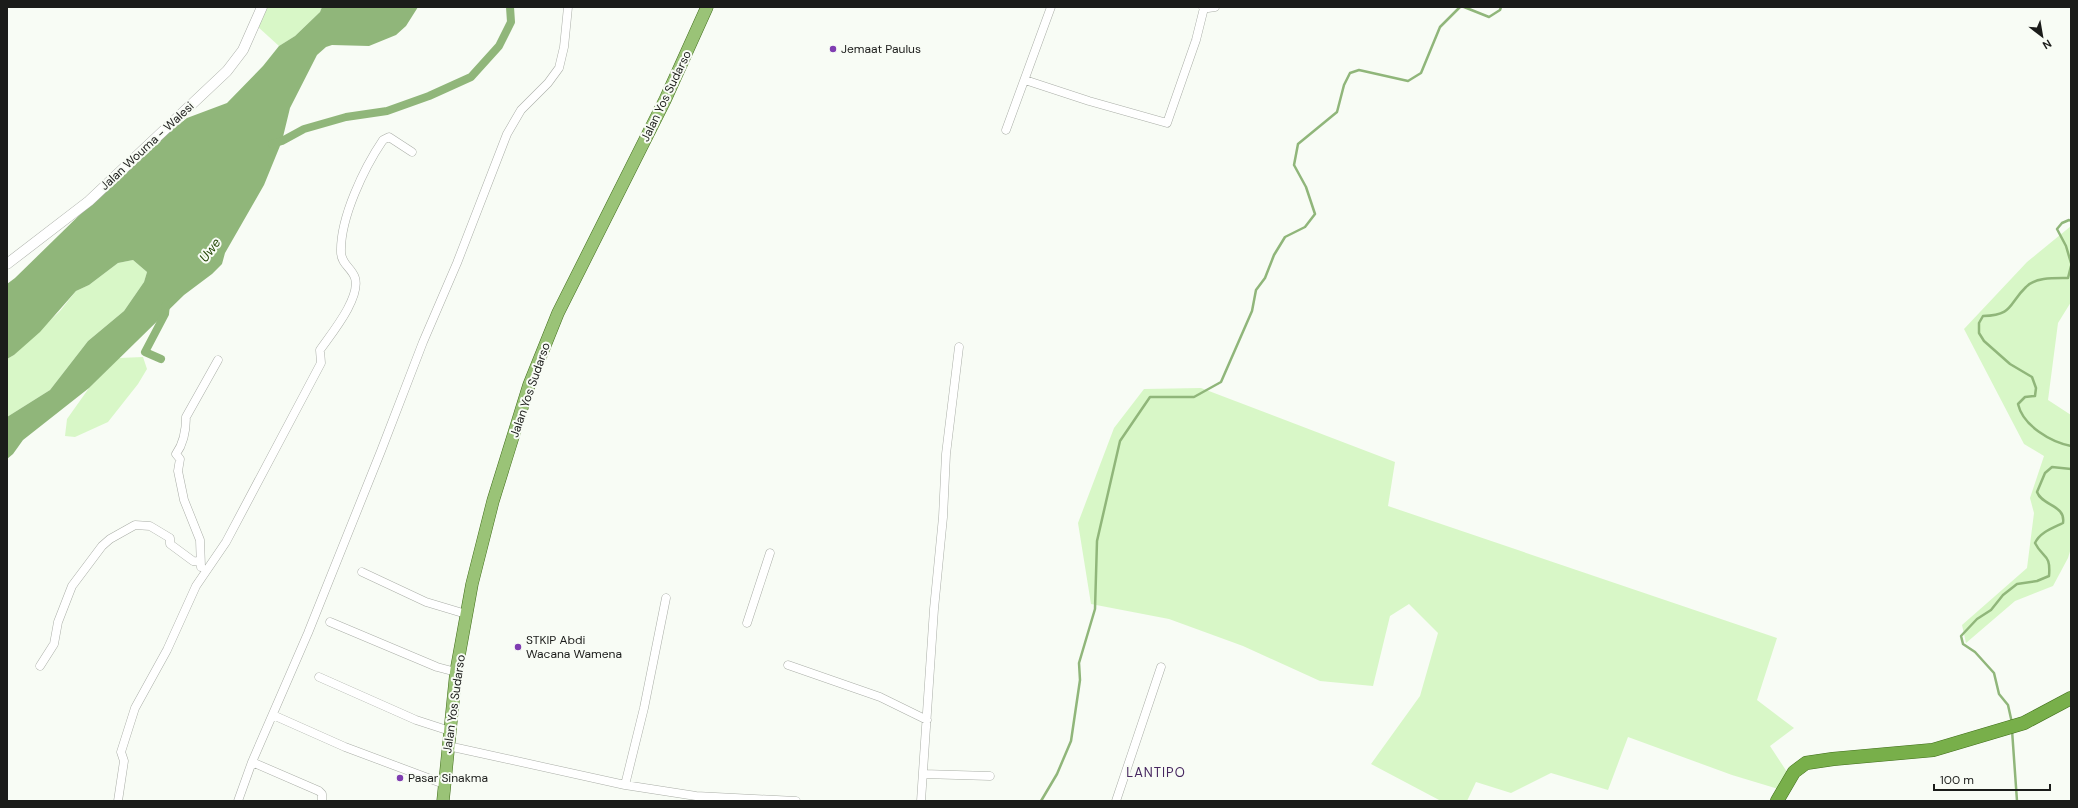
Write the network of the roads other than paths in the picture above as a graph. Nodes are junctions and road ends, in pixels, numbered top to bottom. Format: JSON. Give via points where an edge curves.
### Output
{"nodes":[{"id":1,"x":262,"y":7,"type":"edge"},
{"id":2,"x":568,"y":7,"type":"edge"},
{"id":3,"x":707,"y":7,"type":"edge"},
{"id":4,"x":1051,"y":7,"type":"edge"},
{"id":5,"x":1204,"y":7,"type":"edge"},
{"id":6,"x":1215,"y":7,"type":"edge"},
{"id":7,"x":1025,"y":80,"type":"junction"},
{"id":8,"x":1006,"y":130,"type":"dead end"},
{"id":9,"x":412,"y":152,"type":"dead end"},
{"id":10,"x":7,"y":264,"type":"edge"},
{"id":11,"x":959,"y":347,"type":"dead end"},
{"id":12,"x":218,"y":360,"type":"dead end"},
{"id":13,"x":770,"y":553,"type":"dead end"},
{"id":14,"x":200,"y":562,"type":"junction"},
{"id":15,"x":362,"y":572,"type":"dead end"},
{"id":16,"x":201,"y":576,"type":"junction"},
{"id":17,"x":666,"y":598,"type":"dead end"},
{"id":18,"x":466,"y":614,"type":"junction"},
{"id":19,"x":330,"y":622,"type":"dead end"},
{"id":20,"x":747,"y":623,"type":"dead end"},
{"id":21,"x":788,"y":665,"type":"dead end"},
{"id":22,"x":40,"y":666,"type":"dead end"},
{"id":23,"x":1161,"y":667,"type":"dead end"},
{"id":24,"x":456,"y":672,"type":"junction"},
{"id":25,"x":318,"y":677,"type":"dead end"},
{"id":26,"x":2071,"y":698,"type":"edge"},
{"id":27,"x":273,"y":715,"type":"junction"},
{"id":28,"x":927,"y":720,"type":"junction"},
{"id":29,"x":450,"y":731,"type":"junction"},
{"id":30,"x":448,"y":746,"type":"junction"},
{"id":31,"x":252,"y":762,"type":"junction"},
{"id":32,"x":923,"y":774,"type":"junction"},
{"id":33,"x":990,"y":776,"type":"dead end"},
{"id":34,"x":444,"y":784,"type":"junction"},
{"id":35,"x":625,"y":785,"type":"junction"},
{"id":36,"x":118,"y":801,"type":"edge"},
{"id":37,"x":238,"y":801,"type":"edge"},
{"id":38,"x":322,"y":801,"type":"edge"},
{"id":39,"x":443,"y":801,"type":"edge"},
{"id":40,"x":794,"y":801,"type":"edge"},
{"id":41,"x":921,"y":801,"type":"edge"},
{"id":42,"x":1116,"y":801,"type":"edge"},
{"id":43,"x":1777,"y":801,"type":"edge"}],
"edges":[{"from":1,"to":10,"type":"street","name":"Jalan Wouma - Walesi","via":[[243,50],[227,71],[89,201]]},
{"from":2,"to":27,"type":"street","via":[[559,68],[521,110],[507,134]]},
{"from":3,"to":18,"type":"main road","name":"Jalan Yos Sudarso","via":[[665,100],[543,346],[493,501]]},
{"from":4,"to":7,"type":"street"},
{"from":5,"to":6,"type":"street"},
{"from":5,"to":7,"type":"street","via":[[1190,61],[1167,123]]},
{"from":7,"to":8,"type":"street"},
{"from":9,"to":16,"type":"street","via":[[389,137],[383,140],[362,176],[346,216],[341,248],[341,258],[353,273],[356,284],[352,297],[338,326],[320,350],[321,363],[226,542]]},
{"from":11,"to":28,"type":"street","via":[[946,454]]},
{"from":12,"to":14,"type":"street","via":[[186,418],[181,447],[176,454],[180,459],[178,471],[184,500],[200,540]]},
{"from":13,"to":20,"type":"street"},
{"from":14,"to":16,"type":"street"},
{"from":14,"to":22,"type":"street","via":[[193,561],[170,544],[170,538],[150,526],[134,525],[110,539],[98,550],[72,586],[58,622],[54,644]]},
{"from":15,"to":18,"type":"street","via":[[426,602]]},
{"from":16,"to":36,"type":"street","via":[[167,650],[135,708],[121,752],[124,761]]},
{"from":17,"to":35,"type":"street","via":[[644,708]]},
{"from":18,"to":24,"type":"main road","name":"Jalan Yos Sudarso"},
{"from":19,"to":24,"type":"street","via":[[437,667]]},
{"from":21,"to":28,"type":"street","via":[[880,697]]},
{"from":23,"to":42,"type":"street"},
{"from":24,"to":29,"type":"main road","name":"Jalan Yos Sudarso"},
{"from":25,"to":29,"type":"street","via":[[416,720]]},
{"from":26,"to":43,"type":"highway","via":[[2024,723],[1933,750],[1806,763],[1794,772]]},
{"from":27,"to":31,"type":"street"},
{"from":27,"to":34,"type":"street","via":[[346,747]]},
{"from":28,"to":32,"type":"street"},
{"from":29,"to":30,"type":"main road","name":"Jalan Yos Sudarso"},
{"from":30,"to":34,"type":"main road","name":"Jalan Yos Sudarso"},
{"from":30,"to":35,"type":"street"},
{"from":31,"to":37,"type":"street"},
{"from":31,"to":38,"type":"street","via":[[319,791],[322,794]]},
{"from":32,"to":33,"type":"street"},
{"from":32,"to":41,"type":"street"},
{"from":34,"to":39,"type":"main road","name":"Jalan Yos Sudarso"},
{"from":35,"to":40,"type":"street","via":[[696,796]]}]}
